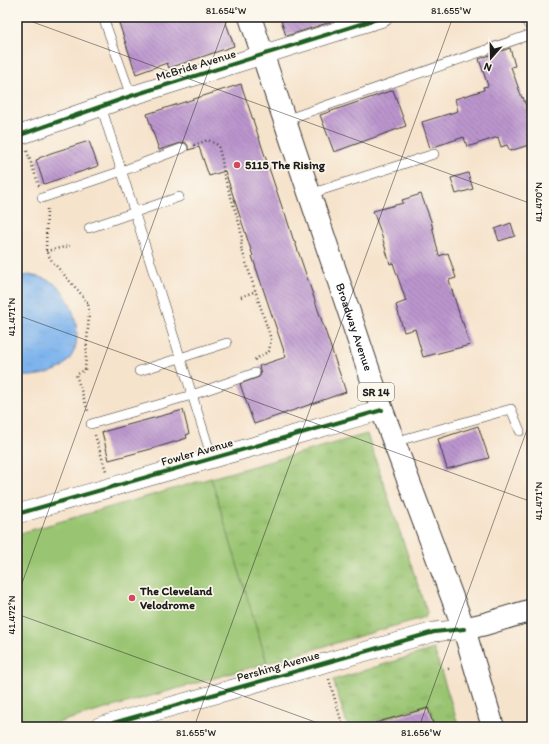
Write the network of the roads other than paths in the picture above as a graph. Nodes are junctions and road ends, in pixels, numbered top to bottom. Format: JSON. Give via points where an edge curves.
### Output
{"nodes":[{"id":1,"x":103,"y":17,"type":"edge"},
{"id":2,"x":250,"y":17,"type":"edge"},
{"id":3,"x":382,"y":17,"type":"edge"},
{"id":4,"x":531,"y":17,"type":"edge"},
{"id":5,"x":532,"y":21,"type":"edge"},
{"id":6,"x":532,"y":34,"type":"edge"},
{"id":7,"x":262,"y":55,"type":"junction"},
{"id":8,"x":131,"y":96,"type":"junction"},
{"id":9,"x":101,"y":106,"type":"junction"},
{"id":10,"x":285,"y":120,"type":"junction"},
{"id":11,"x":17,"y":136,"type":"edge"},
{"id":12,"x":187,"y":148,"type":"road end"},
{"id":13,"x":434,"y":154,"type":"dead end"},
{"id":14,"x":122,"y":171,"type":"junction"},
{"id":15,"x":310,"y":194,"type":"junction"},
{"id":16,"x":42,"y":198,"type":"dead end"},
{"id":17,"x":179,"y":198,"type":"dead end"},
{"id":18,"x":135,"y":212,"type":"junction"},
{"id":19,"x":89,"y":228,"type":"dead end"},
{"id":20,"x":227,"y":343,"type":"dead end"},
{"id":21,"x":180,"y":358,"type":"junction"},
{"id":22,"x":139,"y":371,"type":"dead end"},
{"id":23,"x":255,"y":373,"type":"dead end"},
{"id":24,"x":192,"y":395,"type":"junction"},
{"id":25,"x":382,"y":410,"type":"junction"},
{"id":26,"x":91,"y":424,"type":"road end"},
{"id":27,"x":520,"y":431,"type":"dead end"},
{"id":28,"x":394,"y":442,"type":"junction"},
{"id":29,"x":212,"y":458,"type":"junction"},
{"id":30,"x":17,"y":514,"type":"edge"},
{"id":31,"x":532,"y":610,"type":"edge"},
{"id":32,"x":464,"y":630,"type":"junction"},
{"id":33,"x":99,"y":727,"type":"edge"},
{"id":34,"x":493,"y":727,"type":"edge"}],
"edges":[{"from":1,"to":8,"type":"lane"},
{"from":2,"to":7,"type":"main road","name":"Broadway Avenue","number":"SR 14"},
{"from":3,"to":7,"type":"street","name":"McBride Avenue"},
{"from":4,"to":5,"type":"street"},
{"from":6,"to":10,"type":"lane"},
{"from":7,"to":8,"type":"street","name":"McBride Avenue"},
{"from":7,"to":10,"type":"main road","name":"Broadway Avenue","number":"SR 14"},
{"from":8,"to":9,"type":"street","name":"McBride Avenue"},
{"from":9,"to":11,"type":"street","name":"McBride Avenue"},
{"from":9,"to":14,"type":"lane"},
{"from":10,"to":15,"type":"main road","name":"Broadway Avenue","number":"SR 14"},
{"from":12,"to":14,"type":"lane"},
{"from":13,"to":15,"type":"lane"},
{"from":14,"to":16,"type":"lane"},
{"from":14,"to":18,"type":"lane"},
{"from":15,"to":25,"type":"main road","name":"Broadway Avenue","number":"SR 14"},
{"from":17,"to":18,"type":"lane"},
{"from":18,"to":19,"type":"lane"},
{"from":18,"to":21,"type":"lane"},
{"from":20,"to":21,"type":"lane"},
{"from":21,"to":22,"type":"lane"},
{"from":21,"to":24,"type":"lane"},
{"from":23,"to":24,"type":"lane"},
{"from":24,"to":26,"type":"lane"},
{"from":24,"to":29,"type":"lane"},
{"from":25,"to":28,"type":"main road","name":"Broadway Avenue","number":"SR 14"},
{"from":25,"to":29,"type":"street","name":"Fowler Avenue"},
{"from":27,"to":28,"type":"lane","via":[[510,409]]},
{"from":28,"to":32,"type":"main road","name":"Broadway Avenue","number":"SR 14"},
{"from":29,"to":30,"type":"street","name":"Fowler Avenue"},
{"from":31,"to":32,"type":"main road","name":"Pershing Avenue"},
{"from":32,"to":33,"type":"street","name":"Pershing Avenue","via":[[434,632]]},
{"from":32,"to":34,"type":"main road","name":"Broadway Avenue","number":"SR 14"}]}
